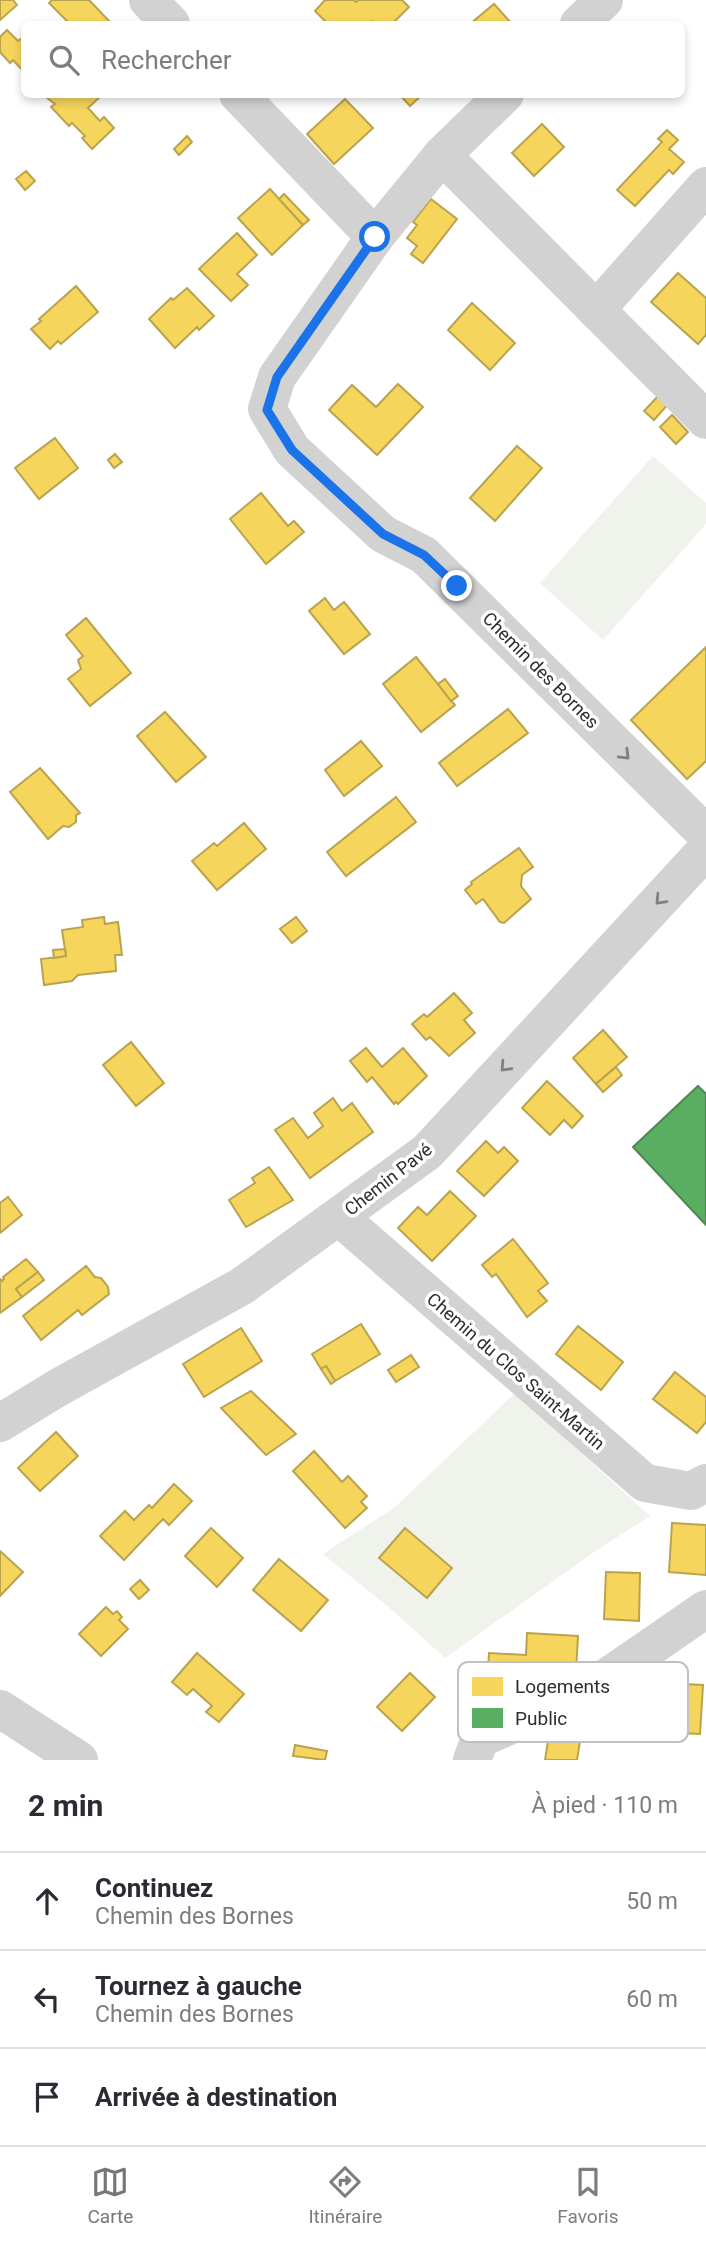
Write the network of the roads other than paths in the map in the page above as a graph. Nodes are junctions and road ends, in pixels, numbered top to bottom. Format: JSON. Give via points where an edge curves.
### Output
{"nodes":[{"id":1,"x":148,"y":0,"type":"edge"},
{"id":2,"x":604,"y":0,"type":"edge"},
{"id":3,"x":168,"y":21,"type":"edge"},
{"id":4,"x":582,"y":21,"type":"edge"},
{"id":5,"x":243,"y":98,"type":"edge"},
{"id":6,"x":501,"y":98,"type":"edge"},
{"id":7,"x":442,"y":155,"type":"junction"},
{"id":8,"x":706,"y":186,"type":"edge"},
{"id":9,"x":375,"y":237,"type":"junction"},
{"id":10,"x":596,"y":310,"type":"junction"},
{"id":11,"x":706,"y":421,"type":"edge"},
{"id":12,"x":706,"y":834,"type":"edge"},
{"id":13,"x":706,"y":850,"type":"edge"},
{"id":14,"x":339,"y":1217,"type":"junction"},
{"id":15,"x":0,"y":1423,"type":"edge"},
{"id":16,"x":706,"y":1483,"type":"edge"},
{"id":17,"x":706,"y":1609,"type":"edge"},
{"id":18,"x":629,"y":1662,"type":"edge"},
{"id":19,"x":0,"y":1709,"type":"edge"},
{"id":20,"x":479,"y":1742,"type":"edge"},
{"id":21,"x":79,"y":1760,"type":"edge"},
{"id":22,"x":472,"y":1760,"type":"edge"}],
"edges":[{"from":1,"to":3,"type":"street"},
{"from":2,"to":4,"type":"street"},
{"from":5,"to":9,"type":"street"},
{"from":6,"to":7,"type":"street","name":"Chemin des Bornes"},
{"from":7,"to":9,"type":"street","name":"Chemin des Bornes"},
{"from":7,"to":10,"type":"street"},
{"from":8,"to":10,"type":"street"},
{"from":9,"to":12,"type":"street","name":"Chemin des Bornes","one_way":true,"via":[[277,377],[267,410],[292,450],[383,534],[424,555]]},
{"from":10,"to":11,"type":"street"},
{"from":13,"to":14,"type":"street","name":"Chemin Pavé","one_way":true,"via":[[427,1152]]},
{"from":14,"to":15,"type":"street","name":"Chemin Pavé","via":[[242,1286]]},
{"from":14,"to":16,"type":"street","name":"Chemin du Clos Saint-Martin","via":[[645,1483],[691,1491]]},
{"from":17,"to":18,"type":"street"},
{"from":19,"to":21,"type":"street"},
{"from":20,"to":22,"type":"street"}]}
